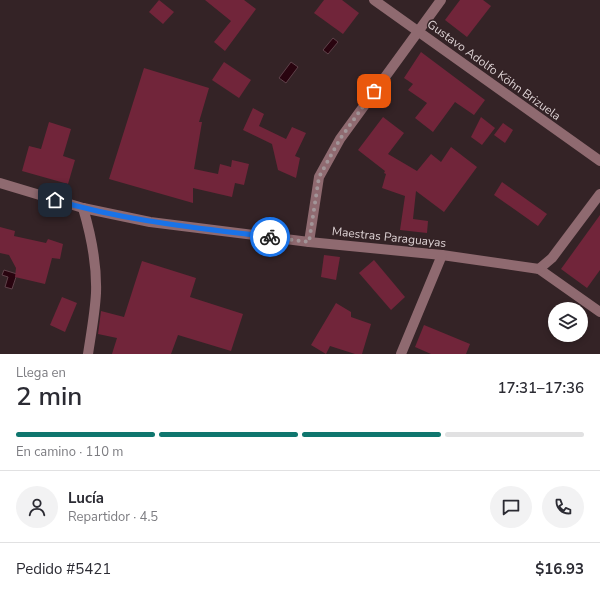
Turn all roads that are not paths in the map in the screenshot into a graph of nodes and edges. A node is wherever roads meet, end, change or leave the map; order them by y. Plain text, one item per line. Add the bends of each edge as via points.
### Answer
1 (374, 0) edge
2 (441, 0) edge
3 (418, 32) junction
4 (600, 161) edge
5 (0, 183) edge
6 (600, 194) edge
7 (83, 208) junction
8 (309, 242) junction
9 (442, 255) junction
10 (539, 269) junction
11 (600, 312) edge
12 (88, 354) edge
13 (401, 354) edge

1 - 3 street, Gustavo Adolfo Köhn Brizuela
2 - 3 street
3 - 4 street, Gustavo Adolfo Köhn Brizuela
3 - 8 street via 340,139 319,177
5 - 7 street, Maestras Paraguayas
6 - 10 street via 552,258
7 - 8 street, Maestras Paraguayas via 150,222
7 - 12 street via 88,224 96,293
8 - 9 street, Maestras Paraguayas
9 - 10 street, Maestras Paraguayas
9 - 13 street
10 - 11 street, Maestras Paraguayas

